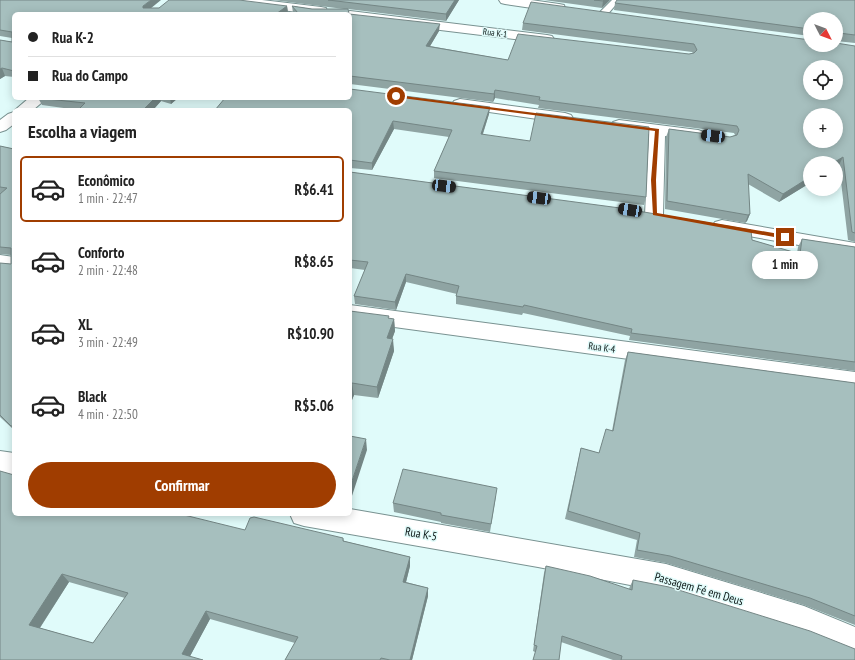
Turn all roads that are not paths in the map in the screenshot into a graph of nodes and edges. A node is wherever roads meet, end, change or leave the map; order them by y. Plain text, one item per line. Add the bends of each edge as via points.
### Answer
1 (230, 0) edge
2 (505, 0) edge
3 (616, 0) edge
4 (575, 10) edge
5 (328, 12) edge
6 (589, 12) edge
7 (603, 14) junction
8 (352, 15) edge
9 (618, 16) edge
10 (561, 41) edge
11 (36, 100) edge
12 (445, 102) edge
13 (26, 108) edge
14 (12, 118) edge
15 (579, 120) edge
16 (602, 123) edge
17 (0, 127) edge
18 (0, 130) edge
19 (657, 130) junction
20 (12, 132) edge
21 (711, 136) edge
22 (655, 214) edge
23 (708, 223) edge
24 (855, 248) edge
25 (0, 262) edge
26 (12, 264) edge
27 (352, 313) edge
28 (855, 381) edge
29 (0, 462) edge
30 (12, 464) edge
31 (316, 516) edge
32 (538, 554) joint
33 (855, 642) edge

1 - 5 street
2 - 4 street
3 - 7 lane
6 - 7 street
7 - 9 street
8 - 10 street, Rua K-1
11 - 13 street
12 - 15 street
14 - 17 street
16 - 19 street
18 - 20 street
19 - 21 street
19 - 22 street
23 - 24 street
25 - 26 street
27 - 28 street, Rua K-4
29 - 30 street
31 - 32 street, Rua K-5
32 - 33 street, Passagem Fé em Deus via 666,578 804,621

